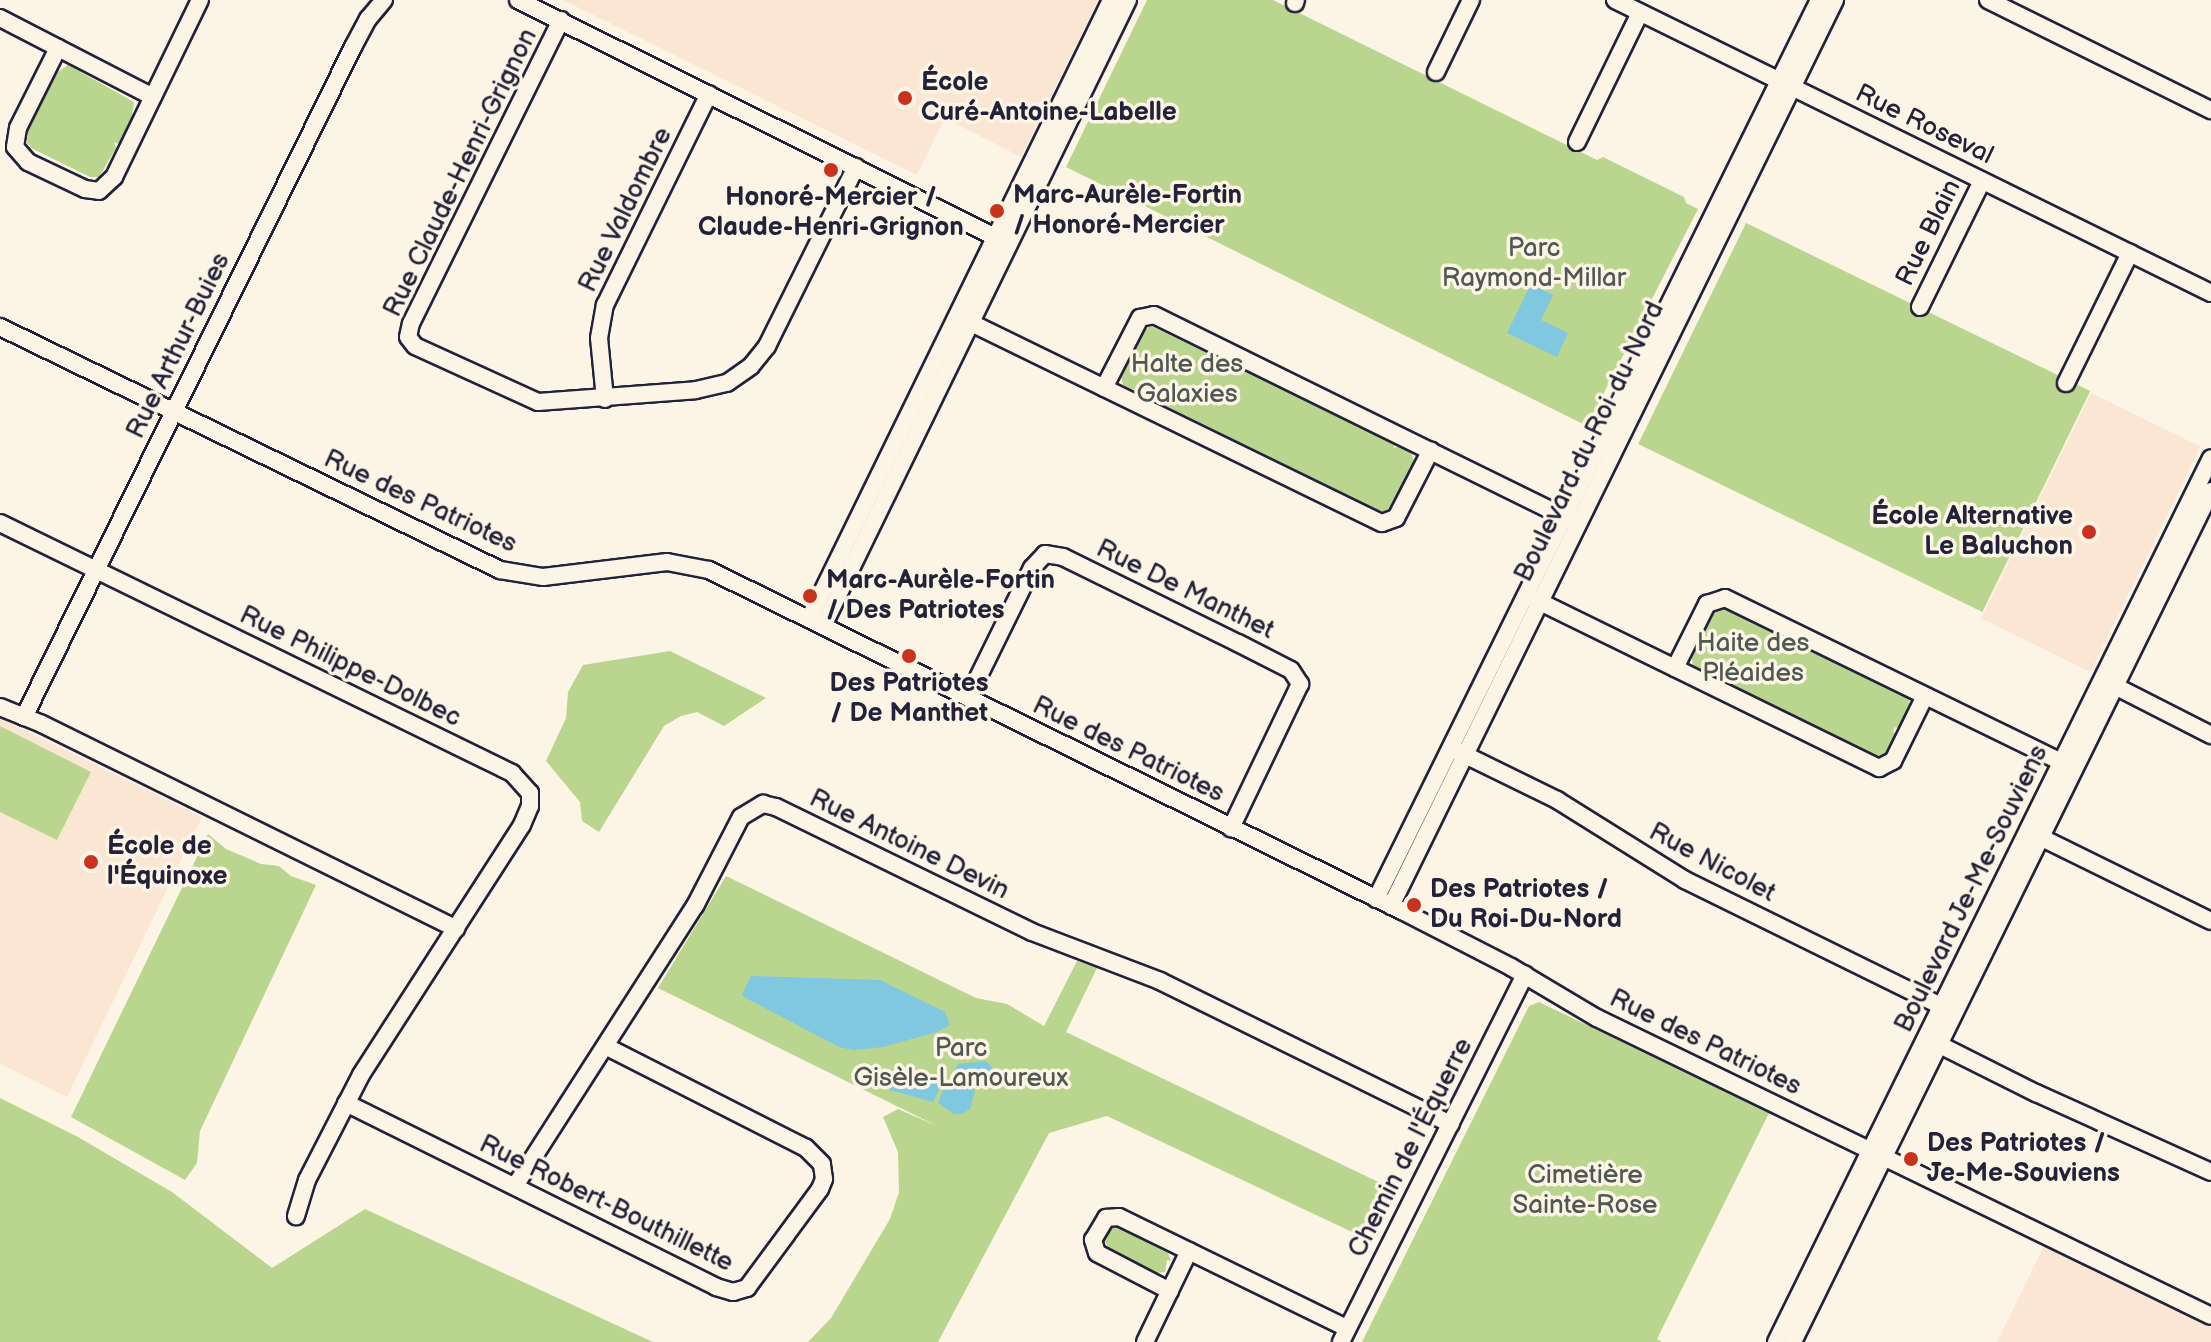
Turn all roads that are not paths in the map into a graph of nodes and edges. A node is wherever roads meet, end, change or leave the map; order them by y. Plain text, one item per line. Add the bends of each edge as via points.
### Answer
1 (200, 0) edge
2 (384, 0) edge
3 (518, 0) edge
4 (1111, 0) edge
5 (1128, 0) edge
6 (1471, 0) edge
7 (1615, 0) edge
8 (1819, 0) edge
9 (1835, 0) edge
10 (1988, 0) edge
11 (1640, 13) junction
12 (0, 18) edge
13 (561, 20) junction
14 (58, 48) junction
15 (1436, 72) dead end
16 (1786, 83) junction
17 (709, 94) junction
18 (153, 97) junction
19 (2211, 110) edge
20 (1577, 142) dead end
21 (856, 167) junction
22 (1982, 181) junction
23 (1002, 240) junction
24 (2130, 253) junction
25 (2211, 293) edge
26 (1920, 307) dead end
27 (964, 320) junction
28 (0, 327) edge
29 (2066, 383) dead end
30 (1104, 388) junction
31 (605, 399) junction
32 (174, 411) junction
33 (1431, 450) junction
34 (2211, 458) edge
35 (2211, 491) edge
36 (1571, 520) junction
37 (0, 523) edge
38 (96, 570) junction
39 (1532, 598) junction
40 (816, 622) junction
41 (1675, 668) junction
42 (2109, 683) junction
43 (1925, 696) junction
44 (968, 698) junction
45 (0, 707) edge
46 (24, 717) junction
47 (2211, 735) edge
48 (1457, 751) junction
49 (2068, 765) junction
50 (1231, 828) junction
51 (2034, 834) junction
52 (1383, 902) junction
53 (2211, 921) edge
54 (456, 929) junction
55 (1525, 975) junction
56 (1948, 1009) junction
57 (1933, 1041) junction
58 (605, 1046) junction
59 (346, 1103) junction
60 (1451, 1124) junction
61 (1876, 1154) junction
62 (2211, 1172) edge
63 (515, 1186) junction
64 (296, 1216) dead end
65 (1189, 1251) junction
66 (1170, 1291) junction
67 (2211, 1316) edge
68 (1344, 1335) edge
69 (1145, 1342) edge
70 (1776, 1342) edge
71 (1793, 1342) edge

1 - 18 street
2 - 32 street, Rue Arthur-Buies via 362,29
3 - 13 street, Rue Claude-Henri-Grignon
4 - 23 street
5 - 23 street
6 - 15 street
7 - 11 street, Rue Roseval
8 - 16 street, Boulevard du Roi-du-Nord
9 - 16 street, Boulevard du Roi-du-Nord
10 - 19 street
11 - 16 street, Rue Roseval
11 - 20 street
12 - 14 street
13 - 17 street, Rue Claude-Henri-Grignon
13 - 31 street, Rue Claude-Henri-Grignon via 408,337 415,346 527,400
14 - 18 street
14 - 18 street via 15,136 16,152 28,162 85,189 103,189
16 - 22 street, Rue Roseval
16 - 36 street, Boulevard du Roi-du-Nord
17 - 21 street, Rue Claude-Henri-Grignon
17 - 31 street, Rue Valdombre via 605,305 599,344
21 - 23 street
21 - 31 street, Rue Claude-Henri-Grignon via 771,339 751,366 712,387
22 - 24 street, Rue Roseval
22 - 26 street, Rue Blain
23 - 27 street
24 - 25 street, Rue Roseval
24 - 29 street
27 - 30 street
27 - 40 street
28 - 32 street, Rue des Patriotes
30 - 33 street via 1382,523 1398,515
30 - 33 street via 1140,318 1154,315
32 - 38 street, Rue Arthur-Buies
32 - 40 street, Rue des Patriotes via 500,570 543,577 685,563
33 - 36 street
34 - 42 street, Boulevard Je-Me-Souviens
35 - 42 street, Boulevard Je-Me-Souviens
36 - 39 street, Boulevard du Roi-du-Nord
37 - 38 street, Rue Philippe-Dolbec
38 - 46 street, Rue Arthur-Buies
38 - 54 street, Rue Philippe-Dolbec via 523,781 531,797 528,812
39 - 41 street
39 - 48 street, Boulevard du Roi-du-Nord
40 - 44 street, Rue des Patriotes
41 - 43 street via 1707,604 1721,597
41 - 43 street via 1879,768 1893,761
42 - 47 street
42 - 49 street, Boulevard Je-Me-Souviens
43 - 49 street
44 - 50 street, Rue des Patriotes
44 - 50 street, Rue De Manthet via 1034,563 1048,554 1272,659 1294,672 1300,688
45 - 46 street
46 - 54 street
48 - 52 street, Boulevard du Roi-du-Nord
48 - 56 street, Rue Nicolet via 1557,800 1685,880
49 - 51 street, Boulevard Je-Me-Souviens
50 - 52 street, Rue des Patriotes
51 - 53 street
51 - 56 street, Boulevard Je-Me-Souviens
52 - 55 street, Rue des Patriotes
54 - 59 street, Rue Philippe-Dolbec
55 - 60 street, Chemin de l'Équerre
55 - 61 street, Rue des Patriotes via 1597,1018
56 - 57 street, Boulevard Je-Me-Souviens
57 - 61 street, Boulevard Je-Me-Souviens
57 - 62 street
58 - 60 street, Rue Antoine Devin via 695,906 741,817 767,804 1032,932 1160,981
58 - 63 street, Rue Antoine Devin
58 - 63 street, Rue Robert-Bouthillette via 810,1151 824,1171 818,1194 754,1283 733,1292
59 - 63 street, Rue Robert-Bouthillette
59 - 64 street, Rue Philippe-Dolbec via 307,1180
60 - 68 street, Chemin de l'Équerre
61 - 67 street, Rue des Patriotes
61 - 70 street, Boulevard Je-Me-Souviens
61 - 71 street, Boulevard Je-Me-Souviens
65 - 66 street
65 - 66 street via 1119,1217 1106,1218 1097,1230 1097,1253
65 - 68 street
66 - 69 street

